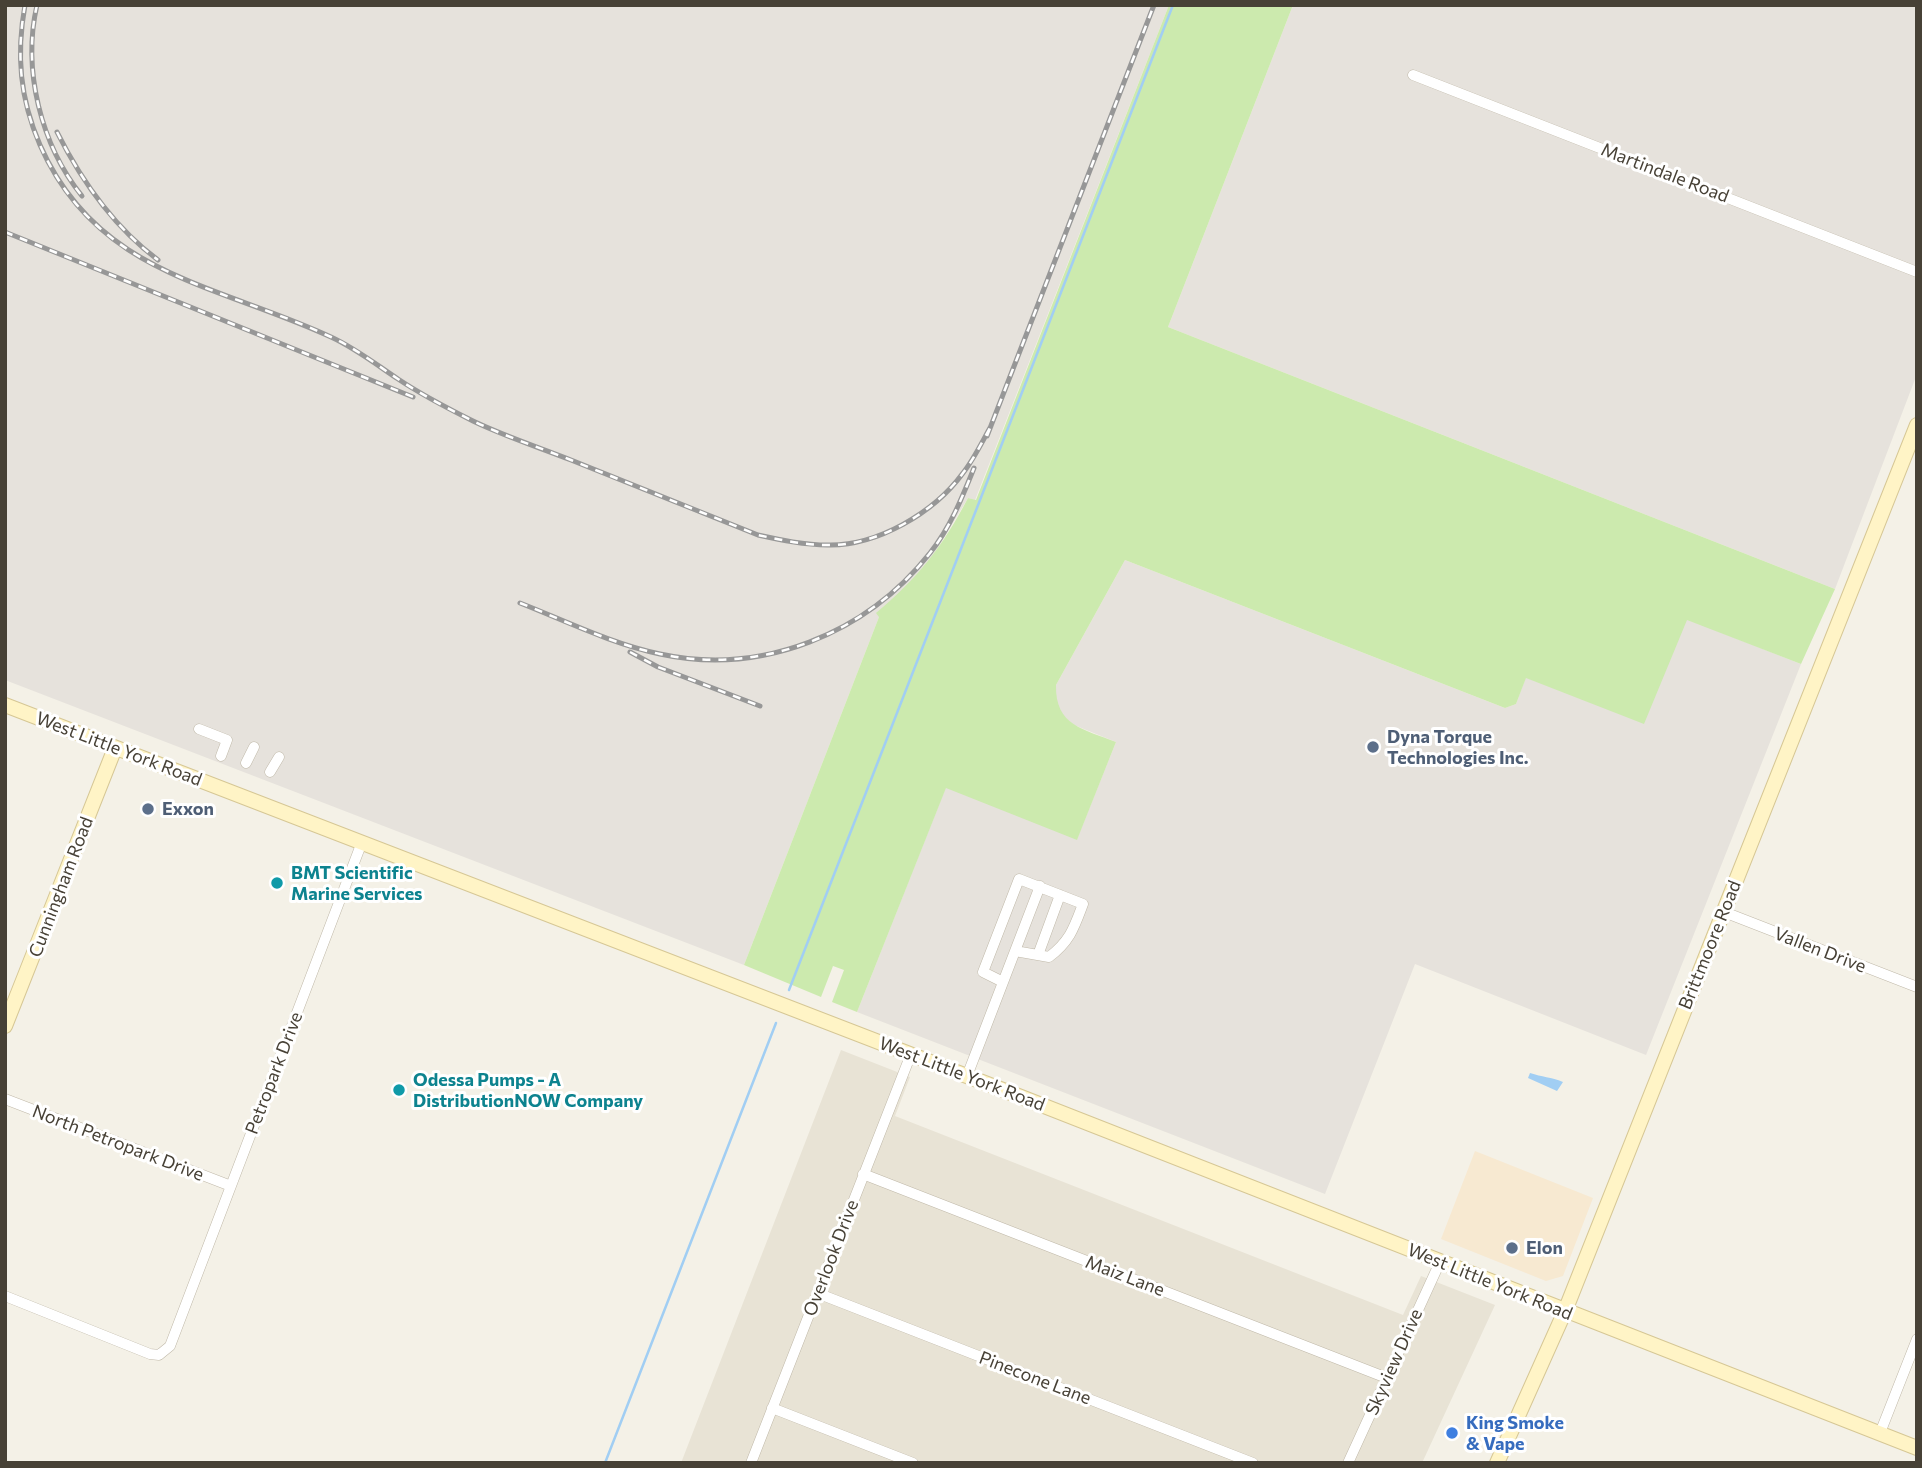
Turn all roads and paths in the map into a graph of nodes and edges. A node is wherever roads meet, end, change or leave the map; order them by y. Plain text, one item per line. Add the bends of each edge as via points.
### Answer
1 (1413, 75) dead end
2 (1917, 272) edge
3 (1917, 425) edge
4 (5, 705) edge
5 (199, 729) dead end
6 (254, 747) dead end
7 (116, 748) junction
8 (221, 756) dead end
9 (279, 757) dead end
10 (246, 763) dead end
11 (270, 772) dead end
12 (362, 842) junction
13 (1040, 886) junction
14 (1060, 895) junction
15 (1724, 912) junction
16 (1015, 951) junction
17 (1038, 955) junction
18 (1003, 982) junction
19 (1917, 987) edge
20 (5, 1026) edge
21 (911, 1054) junction
22 (967, 1076) junction
23 (5, 1099) edge
24 (863, 1174) junction
25 (231, 1186) junction
26 (1440, 1262) junction
27 (817, 1293) junction
28 (5, 1296) edge
29 (1565, 1311) junction
30 (1917, 1339) edge
31 (1387, 1378) junction
32 (772, 1408) junction
33 (1880, 1433) junction
34 (1917, 1448) edge
35 (751, 1463) edge
36 (913, 1463) edge
37 (1253, 1463) edge
38 (1348, 1463) edge
39 (1497, 1463) edge

1 - 2 street, Martindale Road
3 - 15 main road, Brittmoore Road
4 - 7 main road, West Little York Road
5 - 8 street via 227,740
6 - 10 street
7 - 12 main road, West Little York Road
7 - 20 main road, Cunningham Road
9 - 11 street
12 - 21 main road, West Little York Road
12 - 25 street, Petropark Drive
13 - 14 street
13 - 16 street
13 - 18 street via 1018,880 983,972
14 - 17 street
14 - 17 street via 1083,904 1063,946 1049,957
15 - 19 street, Vallen Drive
15 - 29 main road, Brittmoore Road
16 - 17 street
16 - 18 street
18 - 22 street
21 - 22 main road, West Little York Road
21 - 24 street, Overlook Drive
22 - 26 main road, West Little York Road
23 - 25 street, North Petropark Drive
24 - 27 street, Overlook Drive
24 - 31 street, Maiz Lane
25 - 28 street, Petropark Drive via 170,1346 159,1355
26 - 29 main road, West Little York Road
26 - 31 street, Skyview Drive
27 - 32 street, Overlook Drive
27 - 37 street, Pinecone Lane
29 - 33 main road, West Little York Road
29 - 39 main road, Brittmoore Road
30 - 33 street
31 - 38 street, Skyview Drive
32 - 35 street, Overlook Drive
32 - 36 street
33 - 34 main road, West Little York Road

